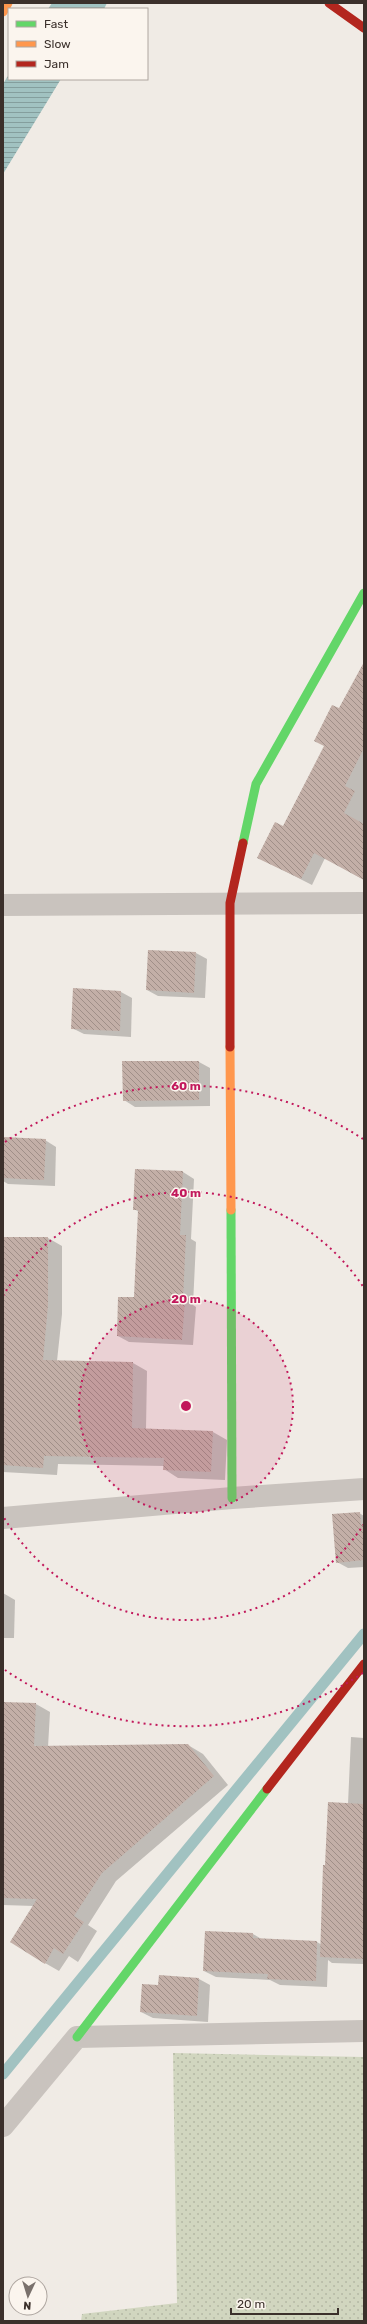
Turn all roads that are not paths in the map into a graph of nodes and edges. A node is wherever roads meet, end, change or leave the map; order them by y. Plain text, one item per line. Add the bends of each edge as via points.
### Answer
1 (8, 3) edge
2 (329, 3) edge
3 (3, 12) edge
4 (364, 28) edge
5 (364, 593) edge
6 (364, 902) edge
7 (230, 903) junction
8 (3, 905) edge
9 (364, 1489) edge
10 (232, 1498) junction
11 (3, 1518) edge
12 (364, 1664) edge
13 (364, 2031) edge
14 (77, 2037) junction
15 (3, 2126) edge

1 - 3 street
2 - 4 street
5 - 7 street via 256,784
6 - 7 street
7 - 8 street
7 - 10 street
9 - 10 street
10 - 11 street
12 - 14 street
13 - 14 street
14 - 15 street

